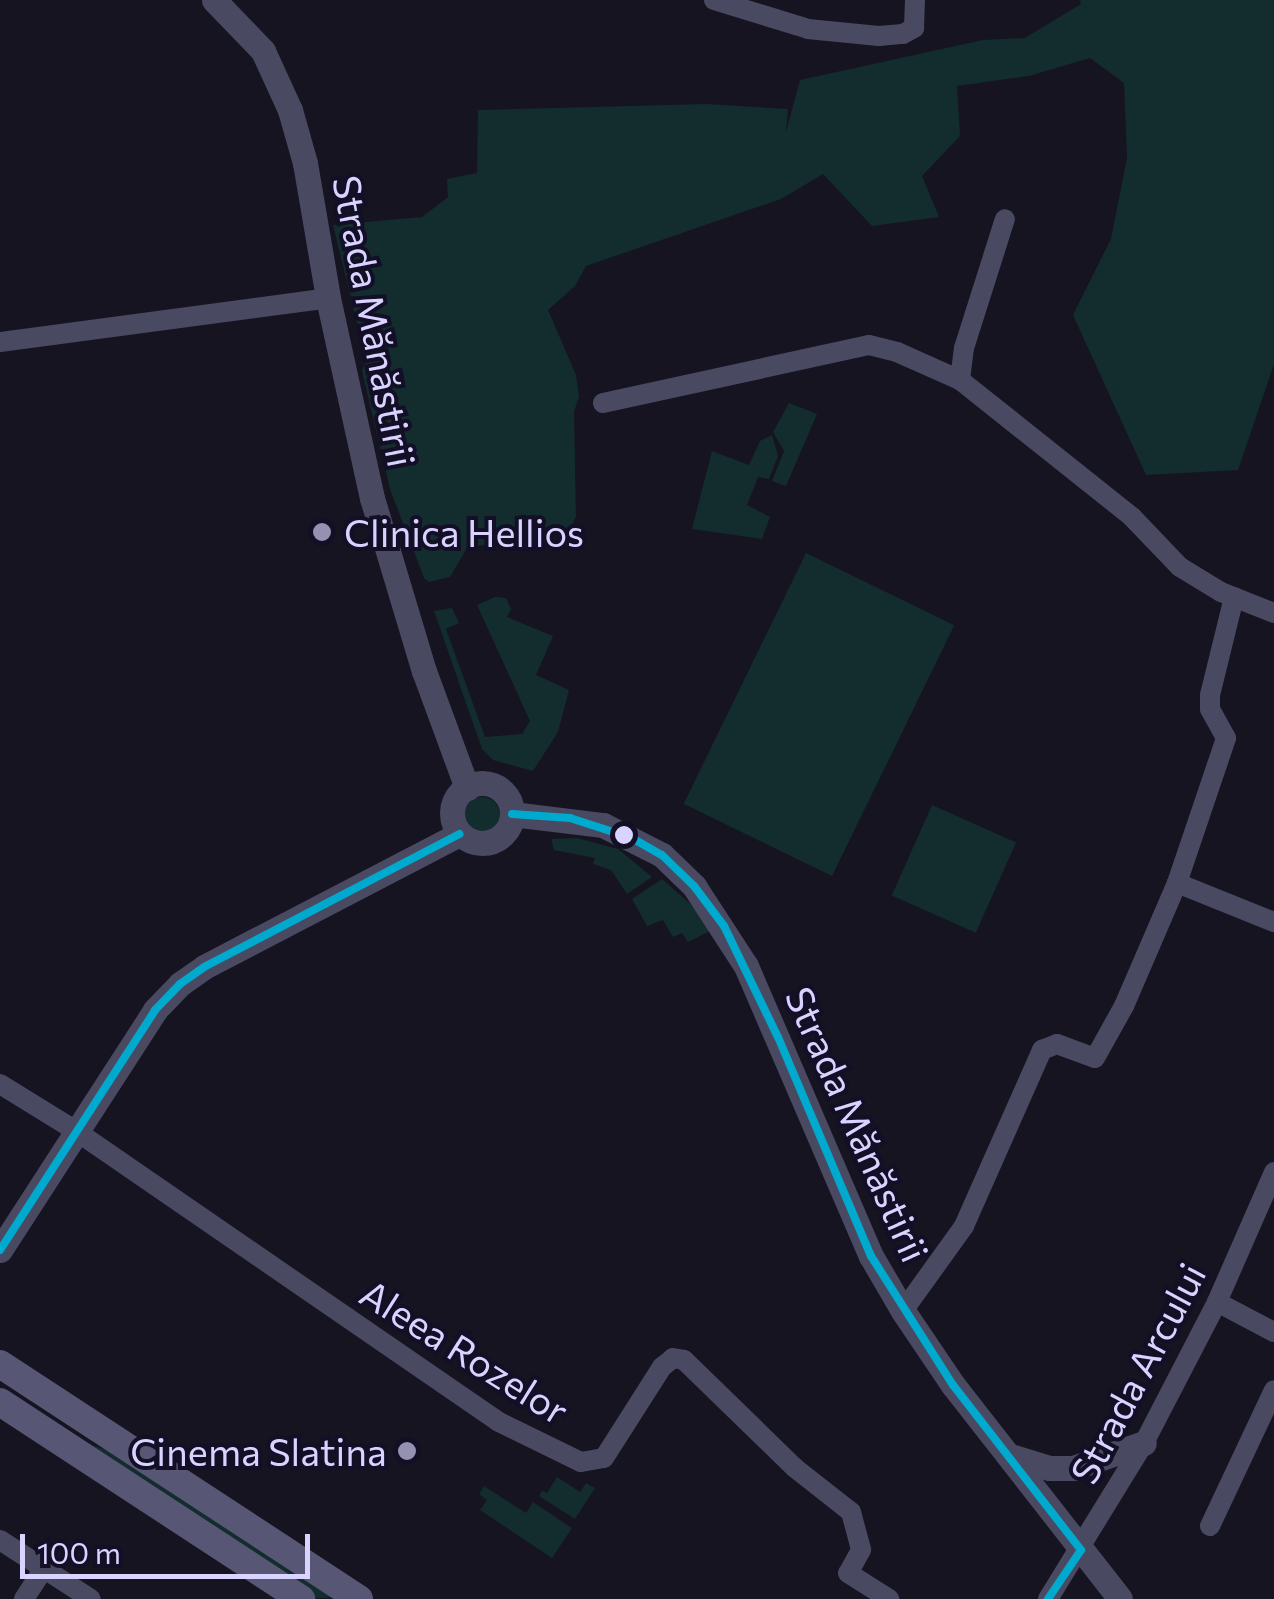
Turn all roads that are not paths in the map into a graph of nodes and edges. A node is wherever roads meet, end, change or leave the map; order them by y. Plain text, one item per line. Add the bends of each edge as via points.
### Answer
1 (214, 0) edge
2 (714, 0) edge
3 (914, 0) edge
4 (1005, 219) dead end
5 (328, 298) junction
6 (0, 342) edge
7 (960, 380) junction
8 (603, 402) dead end
9 (1234, 597) junction
10 (1274, 613) edge
11 (467, 788) junction
12 (512, 814) junction
13 (460, 834) junction
14 (1178, 883) junction
15 (1274, 922) edge
16 (0, 1084) edge
17 (76, 1131) junction
18 (1274, 1172) edge
19 (0, 1250) edge
20 (1217, 1302) junction
21 (903, 1311) junction
22 (1274, 1332) edge
23 (0, 1364) edge
24 (1274, 1390) edge
25 (0, 1402) edge
26 (1144, 1442) junction
27 (1010, 1456) junction
28 (1210, 1526) dead end
29 (0, 1540) edge
30 (1081, 1550) junction
31 (44, 1568) junction
32 (24, 1599) edge
33 (91, 1599) edge
34 (301, 1599) edge
35 (359, 1599) edge
36 (889, 1599) edge
37 (1048, 1599) edge
38 (1120, 1599) edge

1 - 5 street, Strada Mănăstirii via 263,51 290,110
2 - 3 street via 808,30 878,36 914,28
4 - 7 street
5 - 6 street
5 - 11 street, Strada Mănăstirii via 390,565
7 - 8 street via 869,345
7 - 9 street via 1132,517 1180,567
9 - 10 street
9 - 14 street via 1210,694 1210,709 1226,738
11 - 12 street via 494,786 508,797
11 - 13 street via 453,809
12 - 13 street via 507,831 493,841 476,843
12 - 21 street, Strada Mănăstirii via 603,825 662,855 694,886 746,966 871,1256
13 - 17 street via 180,984 155,1010
14 - 15 street
14 - 21 street via 1096,1058 1057,1044 1042,1050 964,1226
16 - 17 street, Aleea Rozelor
17 - 19 street
17 - 36 street, Aleea Rozelor via 499,1422 581,1462 604,1458 662,1366 684,1360 795,1468 851,1512 860,1550 848,1573
18 - 20 street, Strada Arcului
20 - 22 street
20 - 26 street, Strada Arcului
21 - 27 street, Strada Mănăstirii
23 - 35 main road
24 - 28 street
25 - 34 main road
26 - 27 street via 1074,1468
26 - 30 street, Strada Arcului
27 - 30 street, Strada Mănăstirii
29 - 31 street
30 - 37 street, Strada Arcului
30 - 38 street, Strada Mănăstirii
31 - 32 street
31 - 33 street

